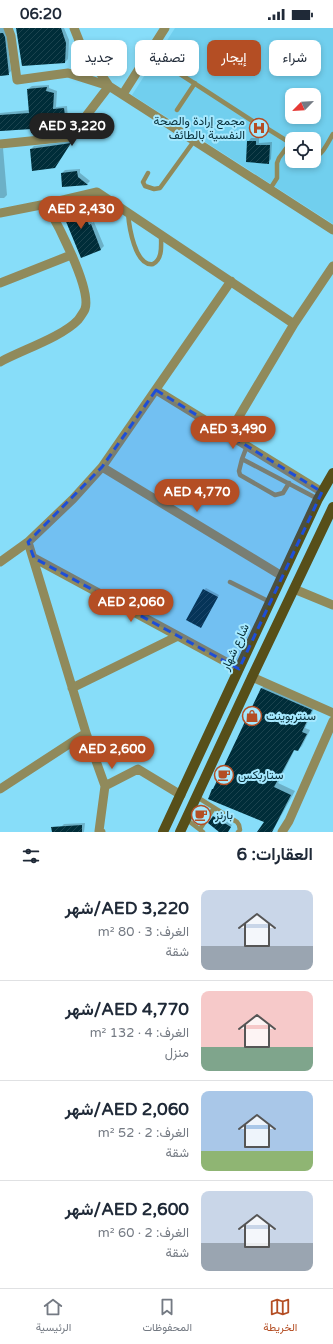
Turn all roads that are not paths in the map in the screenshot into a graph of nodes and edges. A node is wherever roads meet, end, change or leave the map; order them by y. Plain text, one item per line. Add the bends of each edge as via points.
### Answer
1 (8, 28) edge
2 (74, 28) edge
3 (165, 28) edge
4 (157, 40) edge
5 (135, 75) edge
6 (183, 76) edge
7 (195, 83) junction
8 (109, 86) junction
9 (123, 94) junction
10 (177, 110) dead end
11 (254, 122) dead end
12 (263, 126) dead end
13 (333, 134) edge
14 (194, 140) junction
15 (285, 140) edge
16 (0, 144) edge
17 (285, 151) edge
18 (321, 154) edge
19 (148, 173) dead end
20 (270, 190) junction
21 (46, 204) junction
22 (0, 213) edge
23 (128, 213) junction
24 (333, 230) edge
25 (161, 235) junction
26 (71, 255) junction
27 (333, 266) edge
28 (231, 281) junction
29 (1, 282) edge
30 (294, 324) junction
31 (0, 362) edge
32 (156, 390) junction
33 (228, 435) junction
34 (247, 446) junction
35 (242, 459) junction
36 (102, 467) junction
37 (333, 473) edge
38 (289, 483) junction
39 (320, 495) junction
40 (333, 507) edge
41 (28, 542) junction
42 (34, 558) junction
43 (0, 562) edge
44 (282, 576) junction
45 (230, 582) dead end
46 (294, 589) junction
47 (270, 602) junction
48 (333, 605) edge
49 (178, 636) junction
50 (239, 669) junction
51 (252, 677) junction
52 (72, 688) junction
53 (333, 713) edge
54 (333, 721) edge
55 (86, 734) junction
56 (105, 786) junction
57 (0, 789) edge
58 (181, 795) junction
59 (196, 797) junction
60 (214, 808) junction
61 (186, 818) junction
62 (201, 831) edge
63 (101, 832) edge
64 (163, 832) edge
65 (180, 832) edge
66 (238, 832) edge
67 (282, 832) edge

1 - 8 street via 17,80 68,73
2 - 8 street via 80,43
3 - 4 street
5 - 9 street
6 - 7 lane
7 - 10 lane
7 - 11 lane
8 - 9 street
8 - 16 street via 70,137
9 - 14 street
12 - 15 lane
13 - 18 lane
14 - 19 lane via 160,188 145,186 143,182
14 - 20 street
17 - 20 lane via 277,163 277,178
20 - 24 street
21 - 22 street
21 - 23 street via 97,192
21 - 26 street
23 - 25 street
23 - 25 lane via 130,235 142,260 147,264 159,260
25 - 28 street
26 - 29 street
26 - 31 street via 83,285 85,309 78,320 59,333
27 - 30 street
28 - 30 street
28 - 32 street
30 - 33 street
32 - 33 street
32 - 36 street
33 - 34 street
34 - 35 lane
34 - 39 street
35 - 38 lane
35 - 38 lane via 238,471 240,475 275,495 283,493
36 - 41 street
36 - 44 street
37 - 39 main road, شارع شهار
38 - 39 lane
39 - 44 main road, شارع شهار
40 - 46 main road
41 - 42 street
41 - 43 street
42 - 49 street
42 - 52 street
44 - 47 main road, شارع شهار
45 - 47 lane
46 - 48 street
46 - 51 main road
47 - 50 main road, شارع شهار
49 - 50 street
49 - 52 street
50 - 58 main road, شارع شهار
51 - 53 street
51 - 59 main road
52 - 55 street
54 - 67 street
55 - 56 street
55 - 57 street
56 - 58 street via 138,770
56 - 63 street via 99,831
58 - 64 main road, شارع شهار
59 - 60 lane
59 - 61 main road
60 - 62 lane
60 - 66 lane via 239,825
61 - 62 lane
61 - 65 main road

